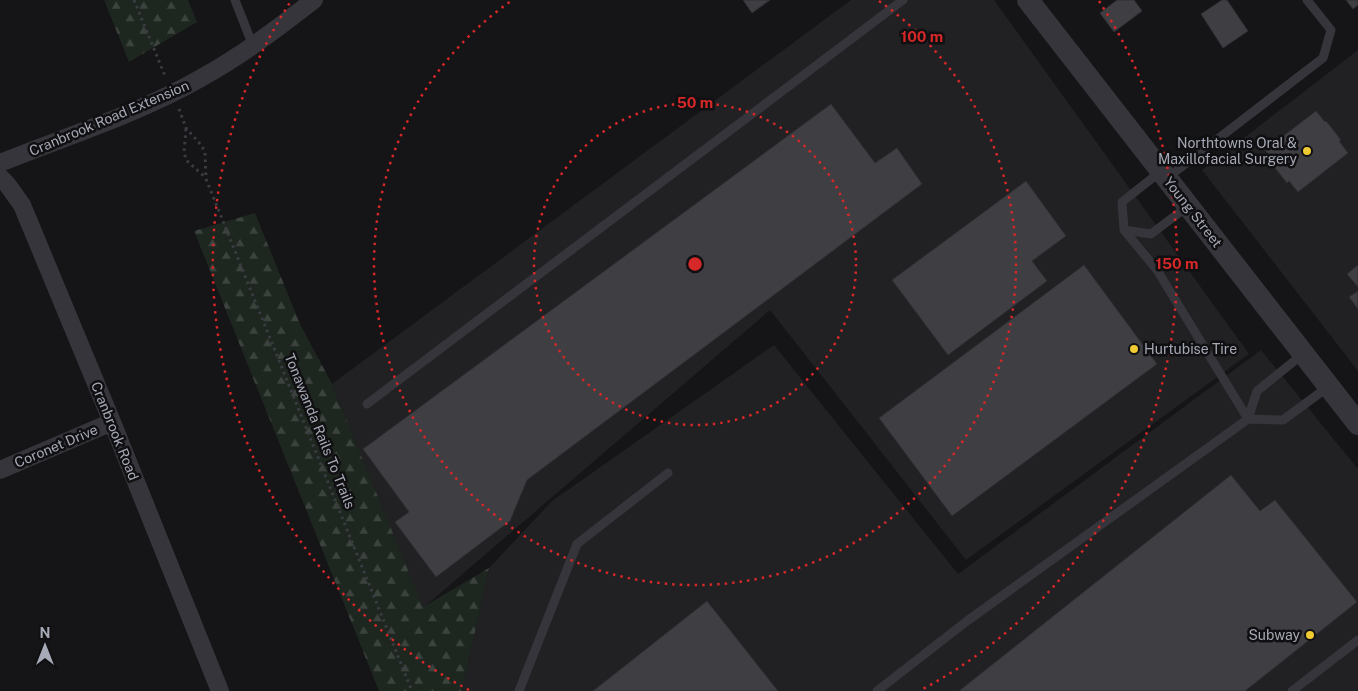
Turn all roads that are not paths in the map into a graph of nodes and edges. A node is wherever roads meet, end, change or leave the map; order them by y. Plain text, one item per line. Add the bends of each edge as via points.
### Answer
1 (235, 0) edge
2 (314, 0) edge
3 (903, 0) edge
4 (1028, 0) edge
5 (1306, 0) edge
6 (253, 46) junction
7 (0, 163) edge
8 (1163, 175) junction
9 (0, 177) edge
10 (1188, 206) junction
11 (1124, 230) junction
12 (1303, 354) junction
13 (1328, 386) junction
14 (367, 404) dead end
15 (1248, 418) junction
16 (112, 422) junction
17 (1358, 424) edge
18 (0, 470) edge
19 (668, 473) dead end
20 (1358, 640) edge
21 (220, 691) edge
22 (519, 691) edge
23 (877, 691) edge
24 (1292, 691) edge

1 - 6 lane
2 - 6 street, Cranbrook Road Extension
3 - 14 lane
4 - 8 street, Young Street
5 - 8 lane via 1331,30 1323,58
6 - 7 street, Cranbrook Road Extension via 201,79 153,102
8 - 10 street, Young Street
8 - 11 lane via 1122,202
9 - 16 street, Cranbrook Road via 22,205
10 - 11 lane via 1151,234
10 - 12 street, Young Street
11 - 15 lane via 1157,270
12 - 13 street, Young Street
12 - 15 lane via 1257,391
13 - 15 lane via 1283,420
13 - 17 street, Young Street
15 - 23 lane via 967,621
16 - 18 street, Coronet Drive
16 - 21 street, Cranbrook Road
19 - 22 lane via 577,544
20 - 24 lane

